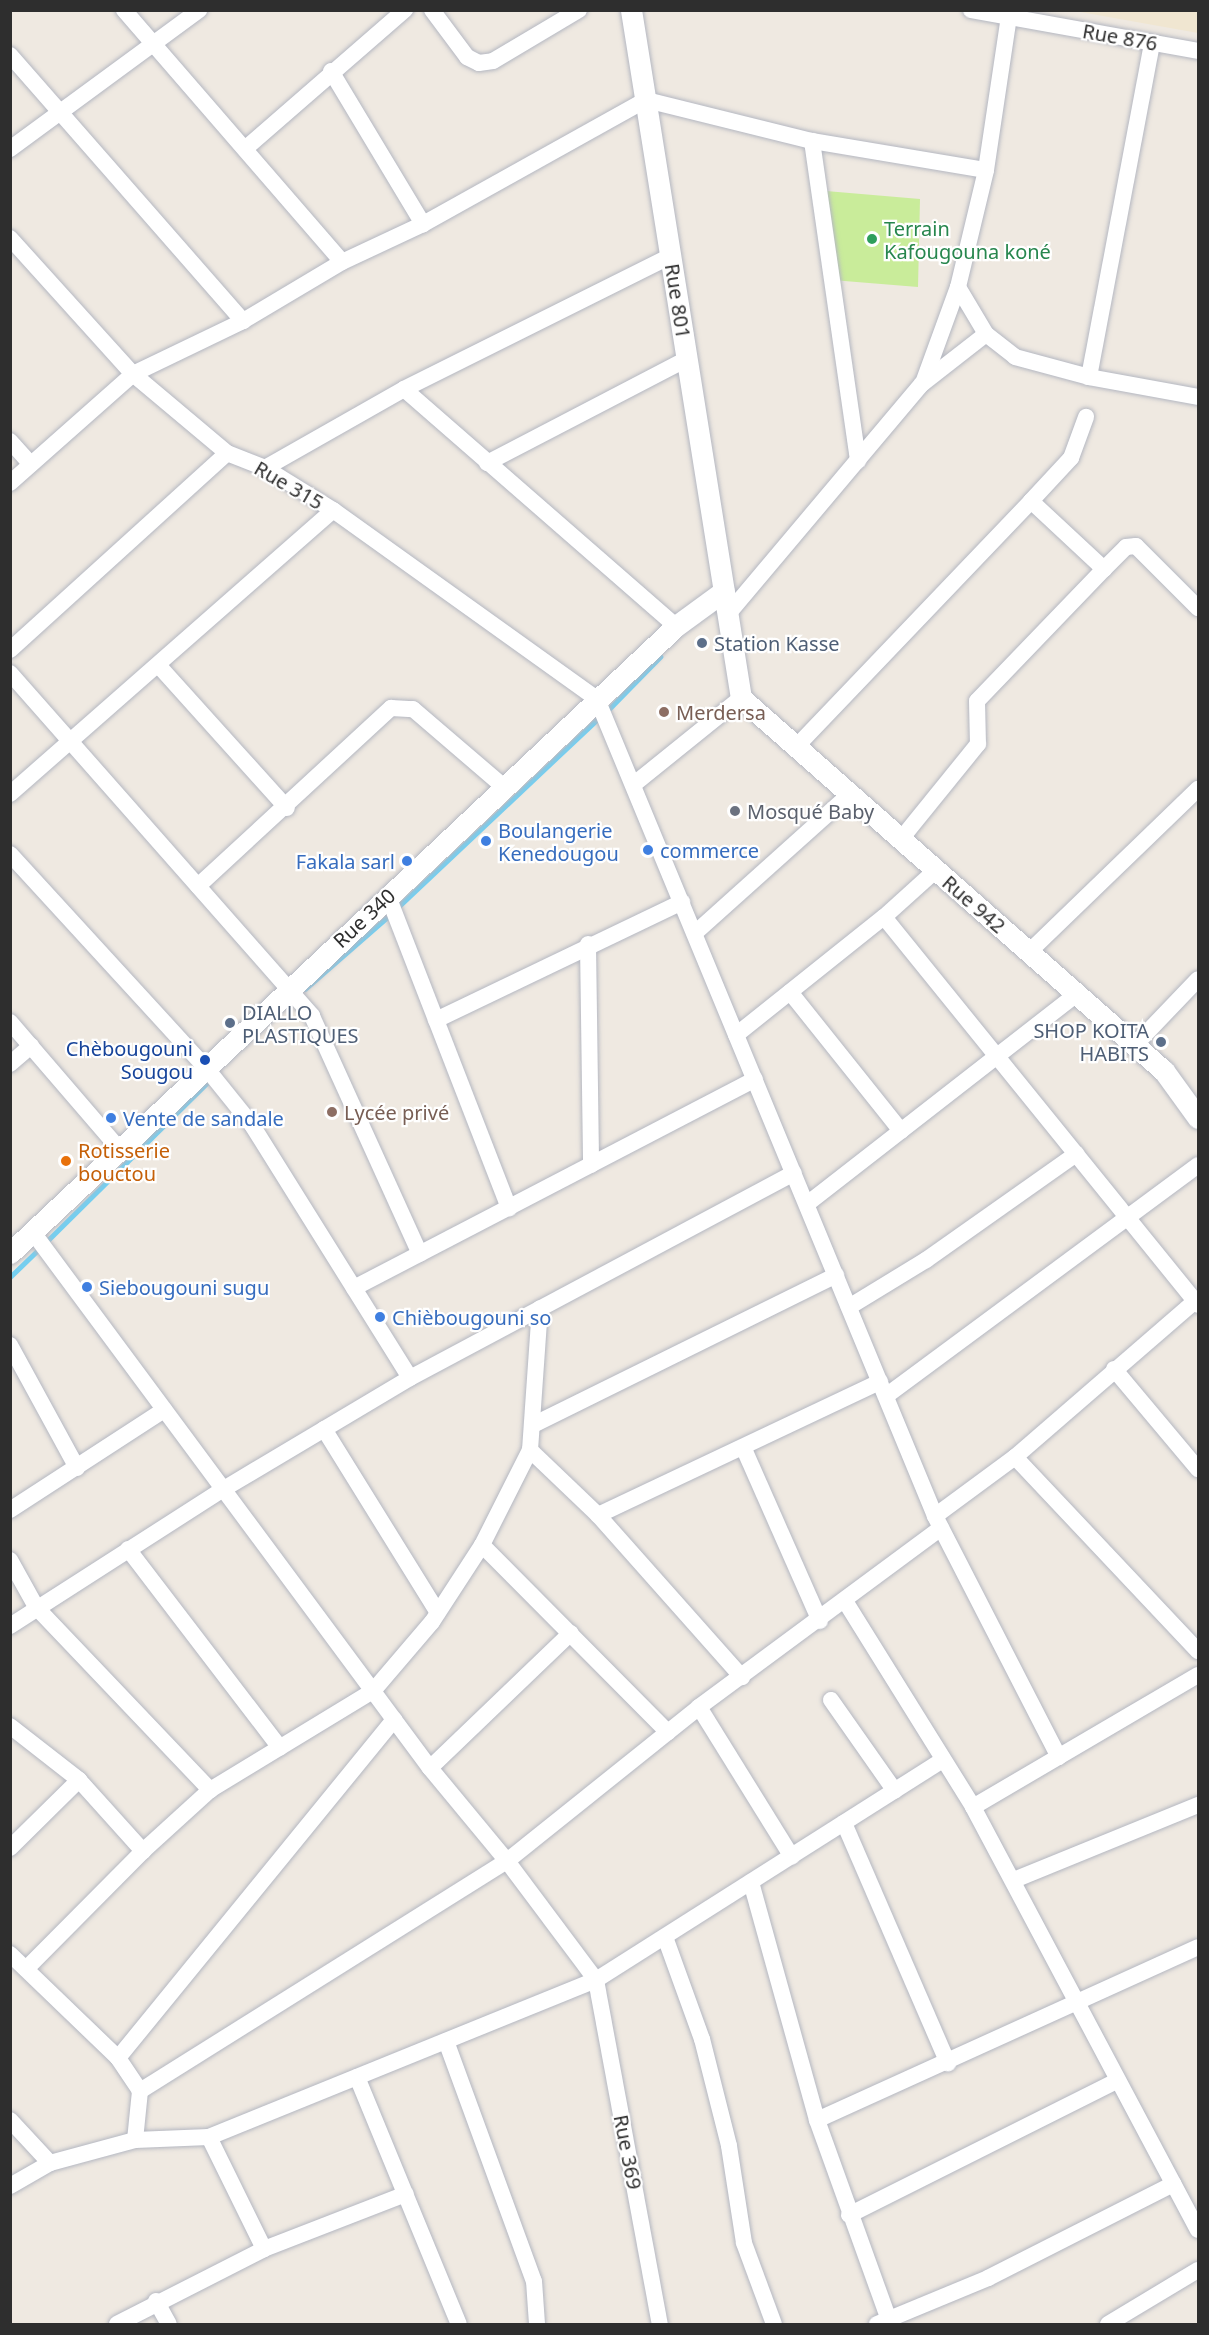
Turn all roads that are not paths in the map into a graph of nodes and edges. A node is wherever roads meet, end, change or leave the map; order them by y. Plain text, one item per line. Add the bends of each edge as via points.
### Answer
1 (124, 10) edge
2 (199, 10) edge
3 (405, 10) edge
4 (432, 10) edge
5 (579, 10) edge
6 (631, 10) edge
7 (971, 10) edge
8 (1009, 17) junction
9 (1053, 18) edge
10 (153, 42) junction
11 (1152, 43) junction
12 (1198, 51) edge
13 (10, 55) edge
14 (331, 71) junction
15 (646, 100) junction
16 (61, 109) junction
17 (812, 141) junction
18 (246, 148) junction
19 (10, 149) edge
20 (986, 170) junction
21 (423, 224) junction
22 (10, 238) edge
23 (670, 256) junction
24 (342, 262) junction
25 (958, 287) junction
26 (243, 321) junction
27 (986, 334) junction
28 (687, 359) junction
29 (133, 374) junction
30 (1089, 377) junction
31 (922, 384) junction
32 (404, 389) junction
33 (1198, 397) edge
34 (1086, 417) dead end
35 (10, 441) edge
36 (228, 453) junction
37 (858, 461) junction
38 (487, 463) junction
39 (31, 464) junction
40 (265, 468) junction
41 (10, 483) edge
42 (1031, 501) junction
43 (333, 510) junction
44 (1104, 569) junction
45 (724, 591) junction
46 (1198, 608) edge
47 (728, 614) junction
48 (676, 626) junction
49 (10, 650) edge
50 (159, 666) junction
51 (10, 673) edge
52 (741, 698) junction
53 (597, 699) junction
54 (71, 742) junction
55 (796, 747) junction
56 (633, 785) junction
57 (504, 787) junction
58 (1198, 789) edge
59 (10, 794) edge
60 (850, 794) junction
61 (287, 808) junction
62 (901, 839) junction
63 (10, 854) edge
64 (936, 870) junction
65 (198, 886) junction
66 (388, 896) junction
67 (682, 902) junction
68 (884, 917) junction
69 (694, 933) junction
70 (588, 944) junction
71 (1029, 952) junction
72 (1198, 979) edge
73 (288, 989) junction
74 (790, 992) junction
75 (1077, 994) junction
76 (436, 1020) junction
77 (10, 1022) edge
78 (736, 1035) junction
79 (1135, 1045) junction
80 (31, 1046) junction
81 (997, 1057) junction
82 (10, 1064) edge
83 (207, 1069) junction
84 (755, 1079) junction
85 (1198, 1118) edge
86 (901, 1131) junction
87 (120, 1150) junction
88 (1076, 1154) junction
89 (591, 1165) junction
90 (1198, 1165) edge
91 (794, 1173) junction
92 (807, 1204) junction
93 (509, 1208) junction
94 (1129, 1220) junction
95 (33, 1232) junction
96 (10, 1252) edge
97 (420, 1254) junction
98 (836, 1275) junction
99 (354, 1288) junction
100 (1197, 1303) edge
101 (849, 1307) junction
102 (540, 1308) junction
103 (10, 1345) edge
104 (1114, 1369) junction
105 (410, 1378) junction
106 (883, 1389) junction
107 (164, 1410) junction
108 (535, 1424) junction
109 (324, 1429) junction
110 (744, 1449) junction
111 (530, 1450) junction
112 (1015, 1457) junction
113 (77, 1468) junction
114 (1198, 1469) edge
115 (222, 1490) junction
116 (10, 1510) edge
117 (598, 1515) junction
118 (938, 1522) junction
119 (482, 1545) junction
120 (128, 1549) junction
121 (10, 1560) edge
122 (845, 1601) junction
123 (36, 1607) junction
124 (438, 1613) junction
125 (820, 1621) junction
126 (10, 1626) edge
127 (571, 1633) junction
128 (1198, 1651) edge
129 (1198, 1675) edge
130 (742, 1677) junction
131 (373, 1691) junction
132 (831, 1700) dead end
133 (699, 1707) junction
134 (394, 1719) junction
135 (10, 1726) edge
136 (668, 1732) junction
137 (280, 1748) junction
138 (1059, 1756) junction
139 (944, 1761) junction
140 (430, 1768) junction
141 (79, 1780) junction
142 (210, 1790) junction
143 (895, 1791) junction
144 (1198, 1805) edge
145 (973, 1807) junction
146 (844, 1823) junction
147 (10, 1848) edge
148 (142, 1851) junction
149 (792, 1857) junction
150 (507, 1861) junction
151 (1014, 1880) junction
152 (751, 1882) junction
153 (665, 1937) junction
154 (1196, 1953) edge
155 (10, 1954) edge
156 (26, 1969) junction
157 (596, 1980) junction
158 (1076, 2001) junction
159 (446, 2041) junction
160 (118, 2058) junction
161 (948, 2063) junction
162 (357, 2077) junction
163 (1117, 2080) junction
164 (140, 2091) junction
165 (10, 2120) edge
166 (817, 2120) junction
167 (209, 2138) junction
168 (135, 2140) junction
169 (50, 2163) junction
170 (1173, 2184) junction
171 (10, 2186) edge
172 (406, 2194) junction
173 (849, 2215) junction
174 (1198, 2230) edge
175 (264, 2248) junction
176 (1198, 2270) edge
177 (156, 2301) junction
178 (453, 2322) edge
179 (883, 2322) edge
180 (117, 2325) edge
181 (169, 2325) edge
182 (537, 2325) edge
183 (660, 2325) edge
184 (774, 2325) edge
185 (1108, 2325) edge

1 - 10 street
2 - 10 street
3 - 14 street
4 - 5 street via 467,57 479,63 494,61
6 - 15 street, Rue 801
7 - 8 street, Rue 876
8 - 9 street, Rue 876
8 - 20 street
9 - 11 street, Rue 876
10 - 16 street
10 - 18 street
11 - 12 street, Rue 876
11 - 30 street
13 - 16 street
14 - 18 street
14 - 21 street
15 - 17 street
15 - 21 street
15 - 23 street, Rue 801
16 - 19 street
16 - 26 street
17 - 20 street
17 - 37 street
18 - 24 street
20 - 25 street
21 - 24 street
22 - 29 street, Rue 315
23 - 28 street, Rue 801
23 - 32 street
24 - 26 street
25 - 27 street
25 - 31 street
26 - 29 street
27 - 30 street via 1015,357
27 - 31 street
28 - 38 street
28 - 45 street, Rue 801
29 - 36 street, Rue 315
29 - 39 street
30 - 33 street
31 - 37 street
32 - 38 street
32 - 40 street
34 - 42 street via 1071,458
35 - 39 street
36 - 40 street, Rue 315
36 - 49 street
37 - 47 street
38 - 48 street
39 - 41 street
40 - 43 street, Rue 315
42 - 44 street
42 - 55 street
43 - 50 street
43 - 53 street, Rue 315
44 - 46 street via 1126,547 1136,546
44 - 62 street via 977,701 978,744
45 - 47 street, Rue 801
45 - 48 street, Rue 340
47 - 52 street, Rue 801
48 - 53 street, Rue 340
50 - 54 street
50 - 61 street
51 - 54 street
52 - 55 street, Rue 942
52 - 56 street
53 - 56 street
53 - 57 street, Rue 340
54 - 59 street
54 - 65 street
55 - 60 street, Rue 942
56 - 67 street
57 - 61 street via 413,709 391,708
57 - 66 street, Rue 340
58 - 71 street
60 - 62 street, Rue 942
60 - 69 street
61 - 65 street
62 - 64 street, Rue 942
63 - 83 street
64 - 68 street
64 - 71 street, Rue 942
65 - 73 street
66 - 73 street, Rue 340
66 - 76 street
67 - 69 street
67 - 70 street
68 - 74 street
68 - 81 street
69 - 78 street
70 - 76 street
70 - 89 street
71 - 75 street, Rue 942
72 - 79 street
73 - 83 street, Rue 340
73 - 97 street via 312,1016
74 - 78 street
74 - 86 street
75 - 79 street, Rue 942
75 - 81 street
76 - 93 street
77 - 80 street
78 - 84 street
79 - 85 street, Rue 942 via 1164,1071
80 - 82 street
80 - 87 street
81 - 86 street
81 - 88 street
83 - 87 street, Rue 340
83 - 99 street via 252,1125
84 - 89 street
84 - 91 street
86 - 92 street
87 - 95 street, Rue 340
88 - 94 street
88 - 101 street via 926,1260
89 - 93 street
90 - 94 street
91 - 92 street
91 - 102 street
92 - 98 street
93 - 97 street
94 - 100 street
94 - 106 street
95 - 96 street, Rue 340
95 - 107 street
97 - 99 street
98 - 101 street
98 - 108 street
99 - 105 street
100 - 104 street
101 - 106 street
102 - 105 street
102 - 108 street
103 - 113 street
104 - 112 street
104 - 114 street
105 - 109 street
106 - 110 street
106 - 118 street
107 - 113 street
107 - 115 street
108 - 111 street
109 - 115 street
109 - 124 street
110 - 117 street
110 - 125 street
111 - 117 street
111 - 119 street
112 - 118 street
112 - 128 street
113 - 116 street
115 - 120 street
115 - 131 street
117 - 130 street
118 - 122 street
118 - 138 street
119 - 124 street
119 - 127 street
120 - 123 street
120 - 137 street
121 - 123 street
122 - 125 street
122 - 139 street
123 - 126 street
123 - 142 street
124 - 131 street
125 - 130 street
127 - 136 street
127 - 140 street
129 - 138 street
130 - 133 street
131 - 134 street
131 - 137 street
132 - 143 street
133 - 136 street
133 - 149 street
134 - 140 street
134 - 160 street
135 - 141 street
136 - 150 street
137 - 142 street
138 - 145 street
139 - 143 street
139 - 145 street
140 - 150 street
141 - 147 street
141 - 148 street
142 - 148 street
143 - 146 street
144 - 151 street
145 - 151 street
146 - 149 street
146 - 161 street
148 - 156 street
149 - 152 street
150 - 157 street
150 - 164 street
151 - 158 street
152 - 153 street
152 - 166 street
153 - 157 street
153 - 184 street via 702,2039 729,2146 744,2243
154 - 158 street
155 - 156 street
156 - 160 street
157 - 159 street
157 - 183 street, Rue 369
158 - 161 street
158 - 163 street
159 - 162 street
159 - 182 street via 534,2281
160 - 164 street
161 - 166 street
162 - 167 street
162 - 172 street
163 - 170 street
163 - 173 street
164 - 168 street
165 - 169 street
166 - 173 street
167 - 168 street
167 - 175 street
168 - 169 street
169 - 171 street
170 - 174 street
170 - 179 street via 988,2278
172 - 175 street
172 - 178 street
173 - 179 street
175 - 177 street
176 - 185 street
177 - 180 street
177 - 181 street

